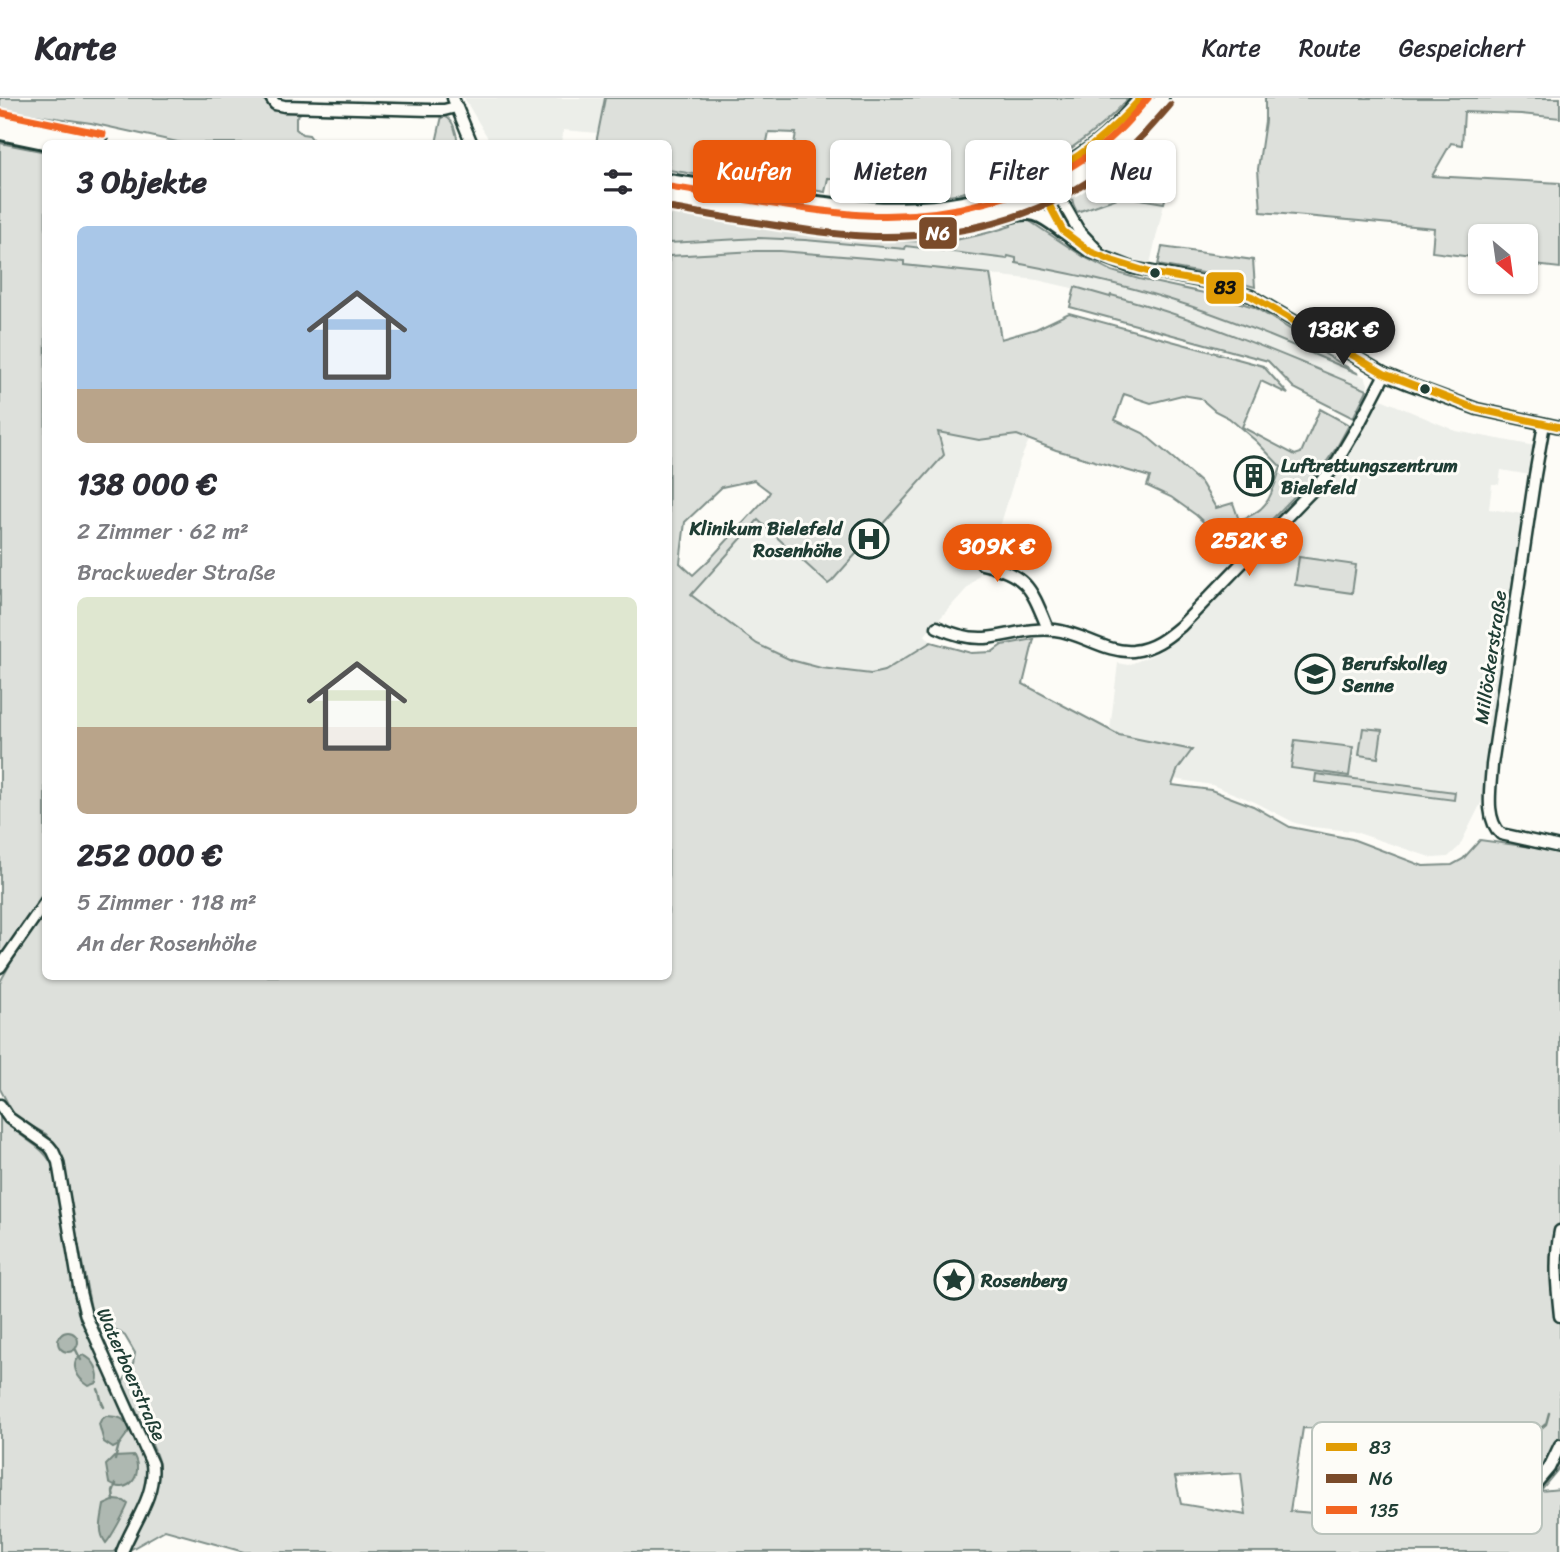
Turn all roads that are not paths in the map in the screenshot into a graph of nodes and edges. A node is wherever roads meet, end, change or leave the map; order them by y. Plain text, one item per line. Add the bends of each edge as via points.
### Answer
1 (271, 98) edge
2 (1141, 98) edge
3 (1162, 98) edge
4 (454, 102) edge
5 (0, 123) edge
6 (0, 133) edge
7 (82, 140) edge
8 (470, 140) edge
9 (42, 142) edge
10 (1072, 162) edge
11 (1072, 179) edge
12 (672, 182) edge
13 (672, 198) edge
14 (965, 203) edge
15 (1024, 203) edge
16 (1053, 203) edge
17 (1057, 203) edge
18 (922, 226) junction
19 (1063, 231) junction
20 (1113, 261) junction
21 (1385, 374) junction
22 (1544, 424) junction
23 (1560, 427) edge
24 (982, 564) dead end
25 (937, 627) dead end
26 (1048, 629) junction
27 (1560, 847) edge
28 (42, 907) edge
29 (0, 967) edge
30 (0, 1105) edge
31 (1560, 1231) edge
32 (1560, 1316) edge
33 (1560, 1445) edge
34 (1542, 1476) edge
35 (122, 1552) edge

1 - 4 street via 284,106 430,110 444,110
2 - 10 main road via 1117,126
3 - 11 main road via 1115,148
4 - 8 street
5 - 7 main road
6 - 9 main road
12 - 14 main road via 839,206 892,209
13 - 18 main road via 840,224
15 - 18 main road
16 - 19 street
17 - 20 street via 1086,241
18 - 19 main road via 955,229 1033,213
19 - 20 street via 1091,252
20 - 21 street via 1251,296
21 - 22 street via 1477,409
21 - 26 street via 1332,470 1167,638 1148,648 1124,651
22 - 23 street
22 - 27 street, Millöckerstraße via 1490,803 1501,834
24 - 26 street via 1022,581
25 - 26 street via 979,638
28 - 29 street
30 - 35 street, Waterboerstraße via 9,1118 49,1146 58,1162 86,1316 152,1464 149,1495
31 - 32 street via 1556,1278
33 - 34 street

